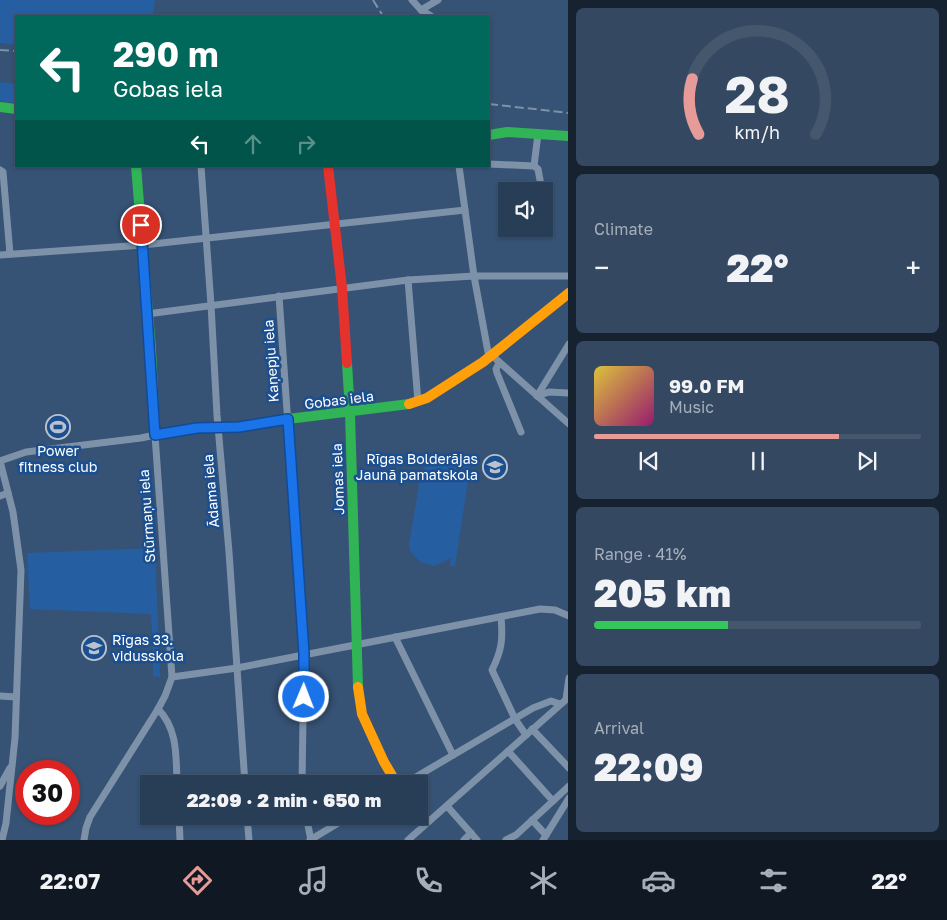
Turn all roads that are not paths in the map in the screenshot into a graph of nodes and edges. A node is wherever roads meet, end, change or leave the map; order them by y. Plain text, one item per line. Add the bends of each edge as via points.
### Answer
1 (412, 0) edge
2 (438, 0) edge
3 (421, 10) junction
4 (429, 15) edge
5 (0, 107) edge
6 (15, 109) edge
7 (538, 134) junction
8 (490, 135) edge
9 (568, 136) edge
10 (490, 164) edge
11 (534, 166) junction
12 (136, 167) edge
13 (201, 167) edge
14 (328, 167) edge
15 (458, 167) edge
16 (0, 170) edge
17 (540, 182) edge
18 (465, 210) junction
19 (335, 224) junction
20 (206, 237) junction
21 (143, 245) junction
22 (10, 254) junction
23 (0, 255) edge
24 (474, 276) junction
25 (568, 276) edge
26 (408, 280) junction
27 (342, 288) junction
28 (568, 292) edge
29 (279, 296) junction
30 (211, 305) junction
31 (147, 314) junction
32 (568, 344) edge
33 (491, 356) junction
34 (499, 363) junction
35 (568, 393) edge
36 (537, 396) junction
37 (418, 402) junction
38 (350, 412) junction
39 (288, 419) junction
40 (568, 424) edge
41 (219, 429) junction
42 (521, 432) dead end
43 (155, 435) junction
44 (0, 461) edge
45 (8, 493) junction
46 (0, 496) edge
47 (568, 616) edge
48 (501, 617) junction
49 (395, 637) junction
50 (358, 645) junction
51 (304, 654) junction
52 (237, 668) junction
53 (172, 676) junction
54 (568, 678) edge
55 (0, 696) edge
56 (16, 697) junction
57 (567, 698) edge
58 (560, 704) junction
59 (158, 709) junction
60 (515, 719) junction
61 (532, 729) junction
62 (526, 735) junction
63 (508, 751) junction
64 (453, 755) junction
65 (12, 763) junction
66 (568, 768) edge
67 (176, 775) edge
68 (244, 775) edge
69 (302, 775) edge
70 (392, 775) edge
71 (419, 775) edge
72 (0, 786) edge
73 (568, 786) edge
74 (568, 798) edge
75 (553, 801) junction
76 (447, 806) junction
77 (3, 809) edge
78 (532, 820) junction
79 (429, 821) joint
80 (179, 825) edge
81 (248, 825) edge
82 (308, 825) edge
83 (335, 825) edge
84 (471, 833) junction
85 (544, 838) edge
86 (2, 840) edge
87 (84, 840) edge
88 (180, 840) edge
89 (249, 840) edge
90 (310, 840) edge
91 (408, 840) edge
92 (464, 840) edge
93 (477, 840) edge
94 (506, 840) edge

1 - 3 street
2 - 3 street
3 - 4 street
5 - 6 street
7 - 8 street via 507,132
7 - 9 street
7 - 11 street
10 - 11 street
11 - 17 street via 538,169
12 - 21 street, Stūrmaņu iela
13 - 20 street, Ādama iela
14 - 19 street, Jomas iela
15 - 18 street
16 - 22 street via 3,172
18 - 19 street
18 - 24 street
19 - 20 street
19 - 27 street, Jomas iela
20 - 21 street
20 - 30 street, Ādama iela
21 - 22 street
21 - 31 street, Stūrmaņu iela
22 - 23 street
24 - 25 street
24 - 26 street
24 - 33 street via 486,346
26 - 27 street
26 - 37 street
27 - 29 street
27 - 38 street, Jomas iela
28 - 33 street, Gobas iela
29 - 30 street
29 - 39 street, Kaņepju iela
30 - 31 street
30 - 41 street, Ādama iela
31 - 43 street, Stūrmaņu iela
32 - 36 street
33 - 34 street
33 - 37 street, Gobas iela
34 - 36 street
34 - 42 street via 497,374
35 - 36 street via 549,392
36 - 40 street
37 - 38 street, Gobas iela
38 - 39 street, Gobas iela
38 - 50 street, Jomas iela
39 - 41 street, Gobas iela
39 - 51 street, Kaņepju iela
41 - 43 street, Gobas iela via 197,428
41 - 52 street, Ādama iela
43 - 44 street, Gobas iela via 26,452
43 - 53 street, Stūrmaņu iela
44 - 45 street
45 - 46 street
45 - 56 street via 21,570
47 - 48 street via 555,610 540,609
48 - 49 street
48 - 60 street via 501,650 492,670
49 - 50 street
49 - 64 street
50 - 51 street
50 - 70 street, Jomas iela via 362,714
51 - 52 street
51 - 69 street, Kaņepju iela
52 - 53 street
52 - 68 street, Ādama iela
53 - 59 street, Stūrmaņu iela
54 - 57 street
55 - 56 street
56 - 65 street
57 - 58 street
58 - 60 street via 551,701
58 - 61 street
59 - 67 street via 166,717 174,737
59 - 87 street, Stūrmaņu iela via 90,817
60 - 62 street
60 - 64 street
61 - 62 street
61 - 66 street
62 - 63 street
63 - 75 street
63 - 76 street
64 - 71 street
65 - 72 street
65 - 77 street
73 - 75 street
74 - 85 street
75 - 78 street
76 - 79 street
76 - 84 street
77 - 86 street
78 - 85 street
78 - 94 street
79 - 91 street
80 - 88 street
81 - 89 street
82 - 90 street
83 - 90 street
84 - 92 street
84 - 93 street

